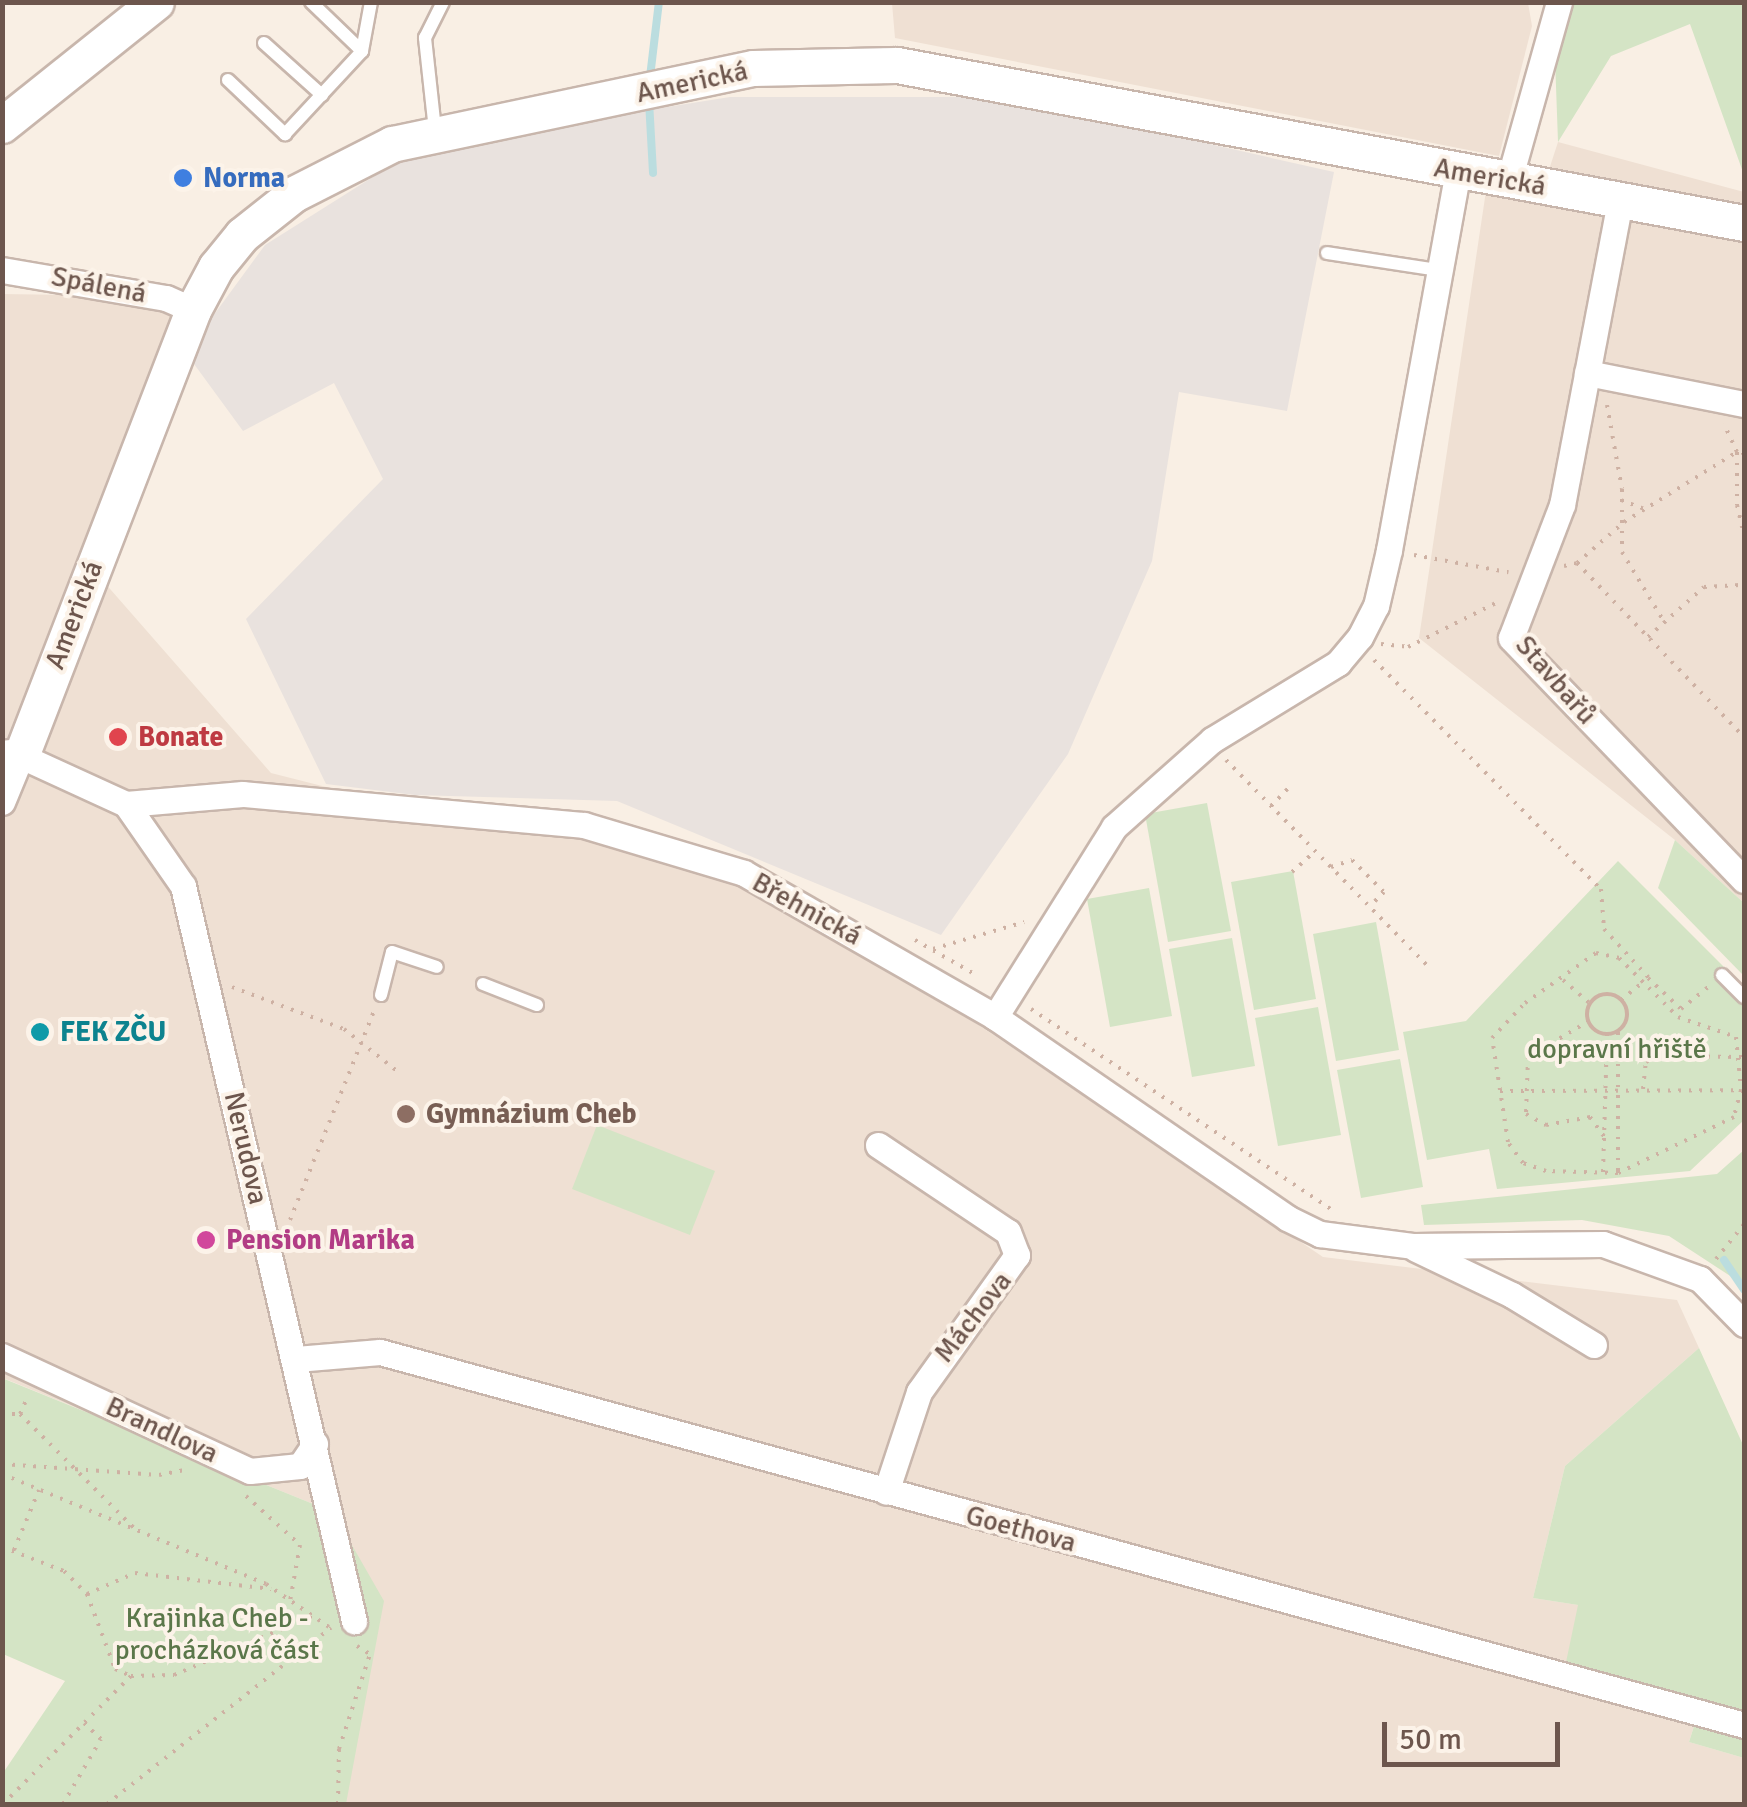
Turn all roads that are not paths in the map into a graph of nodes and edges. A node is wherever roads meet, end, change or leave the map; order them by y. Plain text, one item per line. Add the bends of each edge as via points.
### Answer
1 (156, 2) edge
2 (311, 2) edge
3 (371, 2) edge
4 (442, 2) edge
5 (1559, 2) edge
6 (264, 43) dead end
7 (362, 50) junction
8 (228, 80) dead end
9 (322, 95) junction
10 (2, 125) edge
11 (435, 132) junction
12 (1458, 172) junction
13 (1509, 180) junction
14 (1620, 201) junction
15 (1744, 223) edge
16 (1327, 252) dead end
17 (2, 270) edge
18 (1438, 270) junction
19 (193, 310) junction
20 (1594, 375) junction
21 (1744, 404) edge
22 (12, 757) edge
23 (2, 802) edge
24 (126, 804) junction
25 (1744, 880) edge
26 (437, 967) dead end
27 (1722, 975) road end
28 (483, 984) dead end
29 (381, 995) road end
30 (1744, 998) edge
31 (538, 1005) dead end
32 (996, 1016) junction
33 (878, 1145) dead end
34 (1412, 1246) junction
35 (1744, 1324) edge
36 (1594, 1345) dead end
37 (2, 1356) edge
38 (296, 1359) junction
39 (315, 1444) junction
40 (886, 1492) junction
41 (342, 1625) road end
42 (1744, 1725) edge

1 - 10 street
2 - 7 lane
3 - 7 lane
4 - 11 lane via 425,38
5 - 13 street
6 - 9 lane
7 - 9 lane
8 - 9 lane via 286,134
11 - 12 street, Americká via 753,68 896,65
11 - 19 street, Americká via 346,164 294,194 242,235
12 - 13 street, Americká
12 - 18 street
13 - 14 street, Americká
14 - 15 street, Americká
14 - 20 street, Stavbařů
16 - 18 lane
17 - 19 street, Spálená via 166,298
18 - 32 street via 1389,550 1376,606 1356,642 1338,663 1212,740 1114,827
19 - 22 street, Americká
20 - 21 street
20 - 25 street, Stavbařů via 1562,505 1511,638
22 - 23 street
22 - 24 street
24 - 32 street, Břehnická via 242,794 584,825 744,874
24 - 38 street, Nerudova via 183,886
26 - 29 lane via 392,952
27 - 30 lane
28 - 31 lane
32 - 34 street, Břehnická via 1286,1218 1320,1234
33 - 40 street, Máchova via 1008,1232 1017,1255 919,1392
34 - 35 street, Břehnická via 1603,1244 1700,1279
34 - 36 street, Břehnická
37 - 39 street, Brandlova via 268,1474 300,1466
38 - 39 street, Nerudova
38 - 40 street, Goethova via 380,1352
39 - 41 street, Nerudova
40 - 42 street, Goethova

